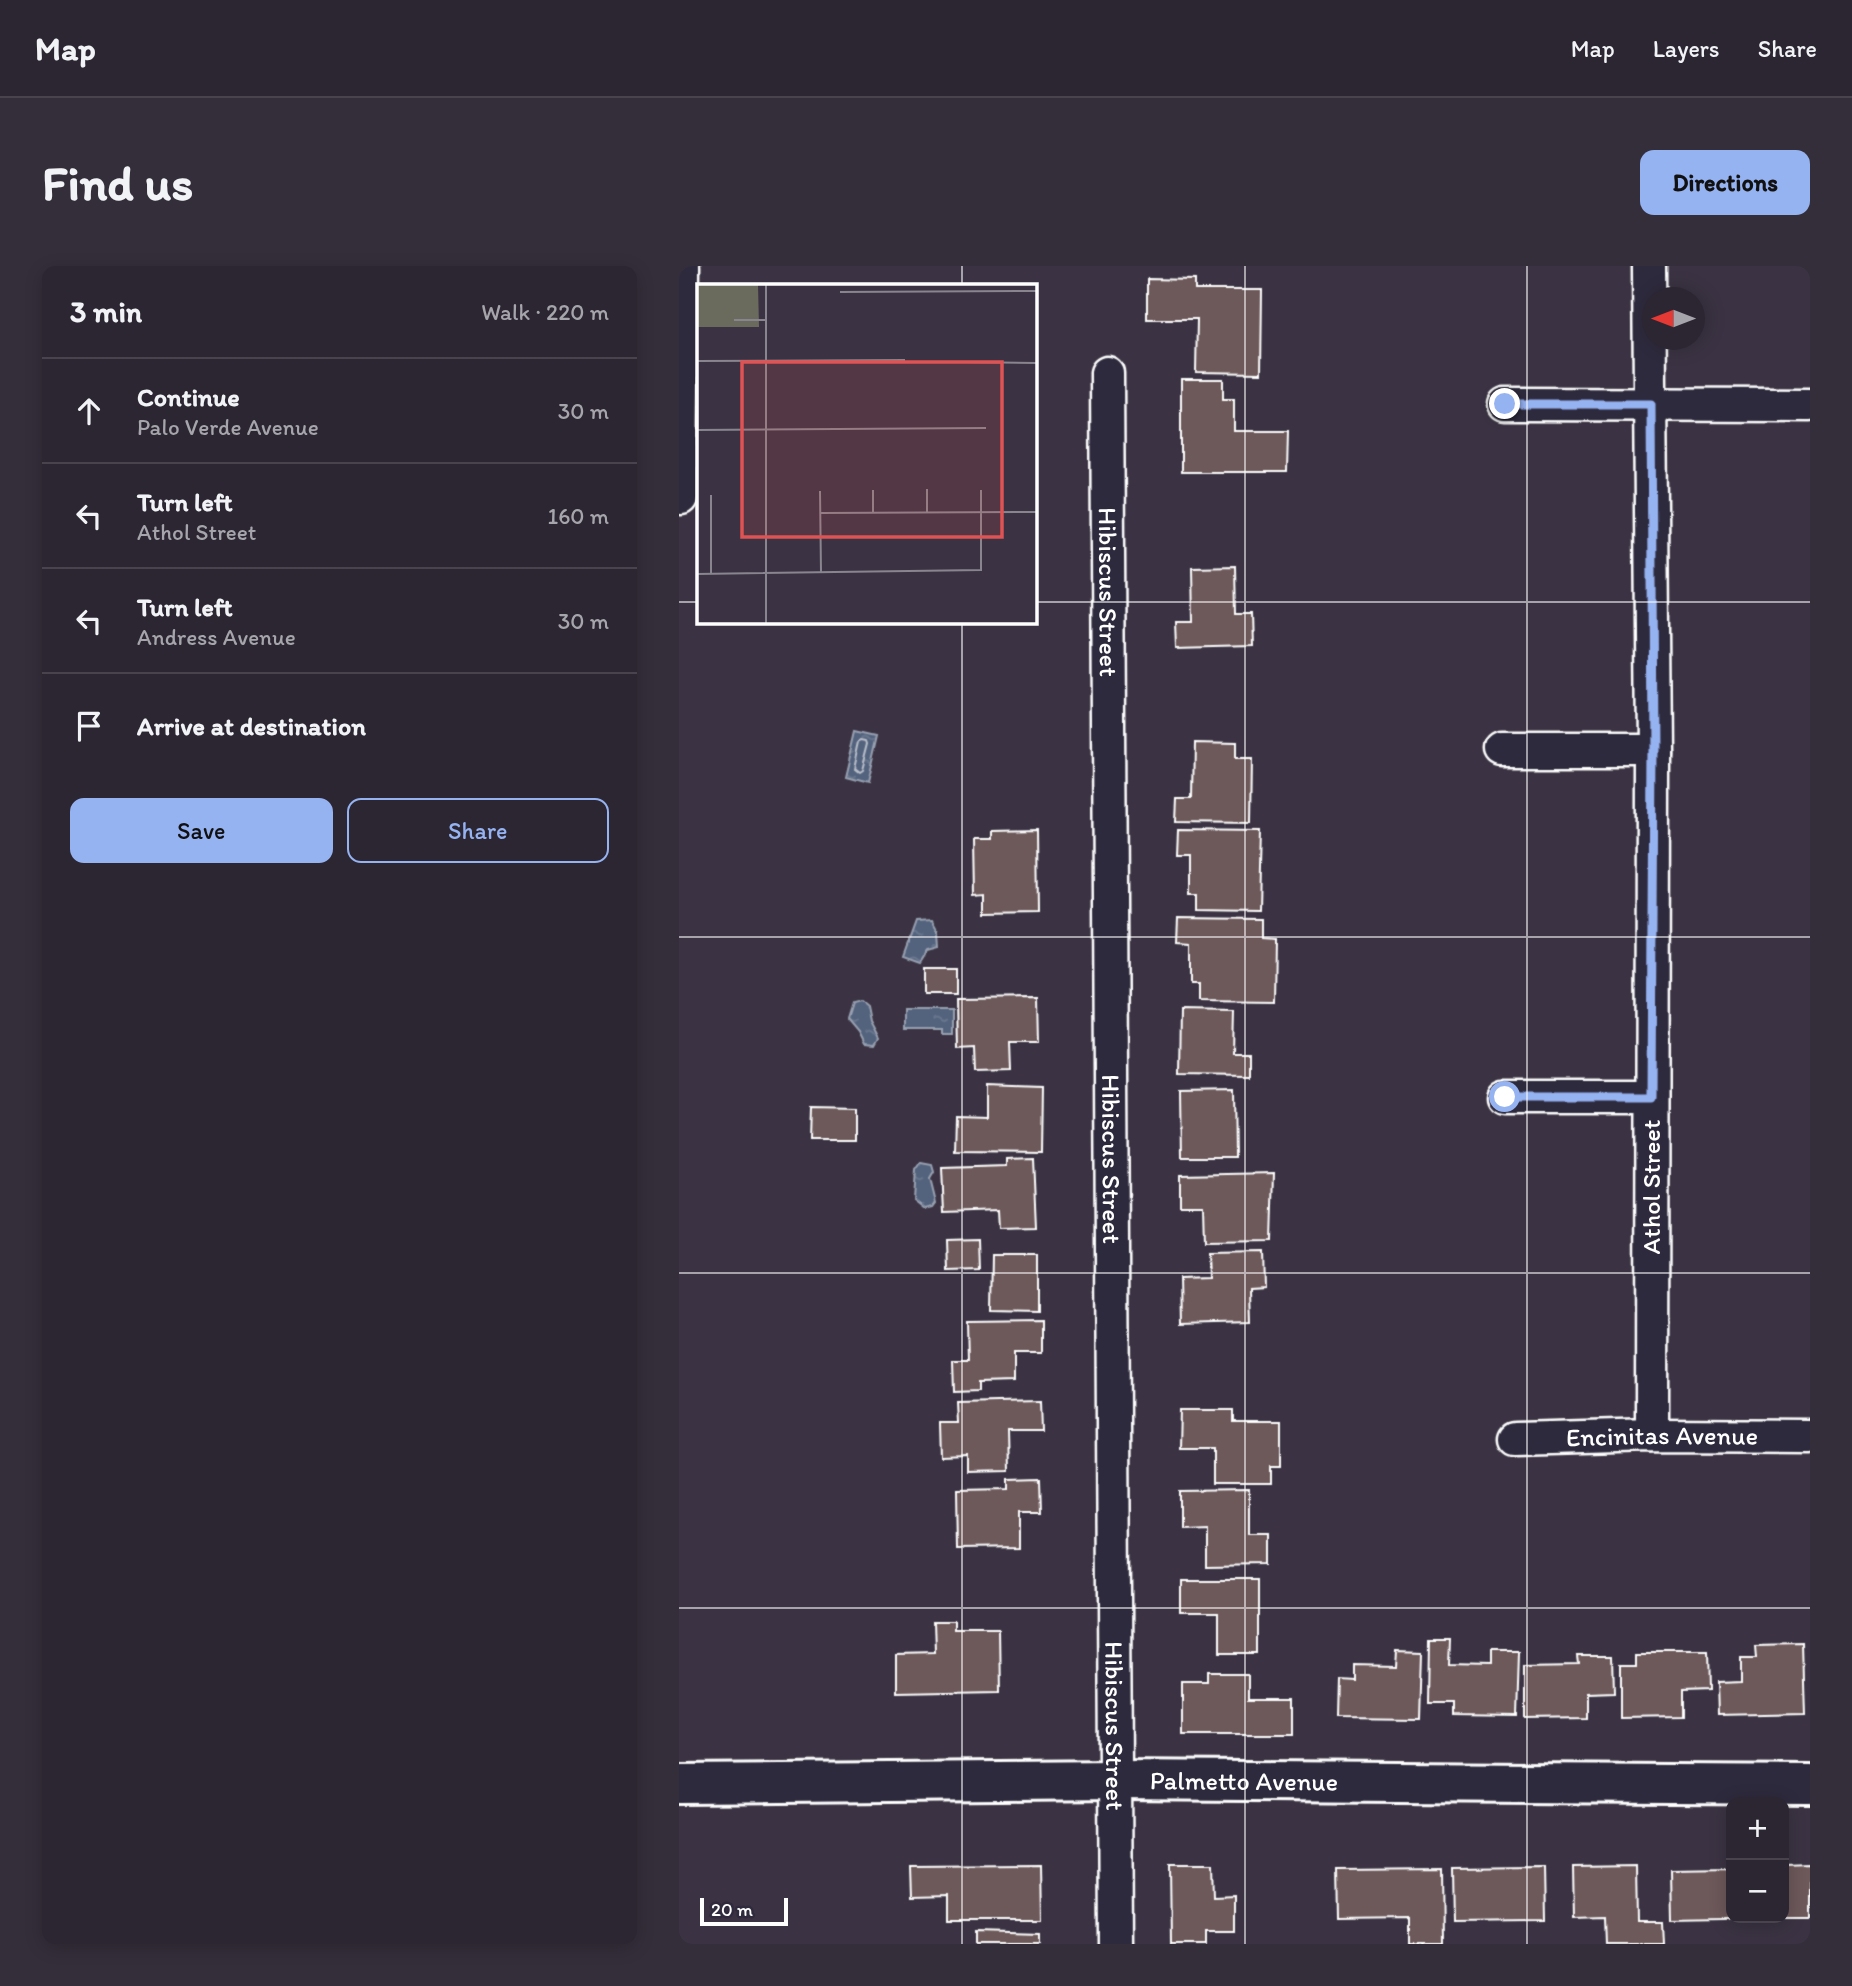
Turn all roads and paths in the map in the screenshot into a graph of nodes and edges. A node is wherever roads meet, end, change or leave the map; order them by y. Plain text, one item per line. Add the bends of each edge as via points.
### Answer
1 (683, 266) edge
2 (1649, 266) edge
3 (1107, 373) dead end
4 (1505, 404) dead end
5 (1651, 404) junction
6 (1810, 405) edge
7 (681, 498) dead end
8 (1502, 750) dead end
9 (1653, 750) junction
10 (1505, 1097) dead end
11 (1651, 1097) junction
12 (1652, 1435) junction
13 (1810, 1436) edge
14 (1515, 1439) dead end
15 (1116, 1780) junction
16 (679, 1784) edge
17 (1810, 1785) edge
18 (1116, 1944) edge

1 - 7 street
2 - 5 street, Athol Street
3 - 15 street, Hibiscus Street
4 - 5 street
5 - 6 street
5 - 9 street, Athol Street
8 - 9 street
9 - 11 street, Athol Street
10 - 11 street
11 - 12 street, Athol Street
12 - 13 street, Encinitas Avenue
12 - 14 street, Encinitas Avenue
15 - 16 street, Palmetto Avenue
15 - 17 street, Palmetto Avenue
15 - 18 street, Hibiscus Street

